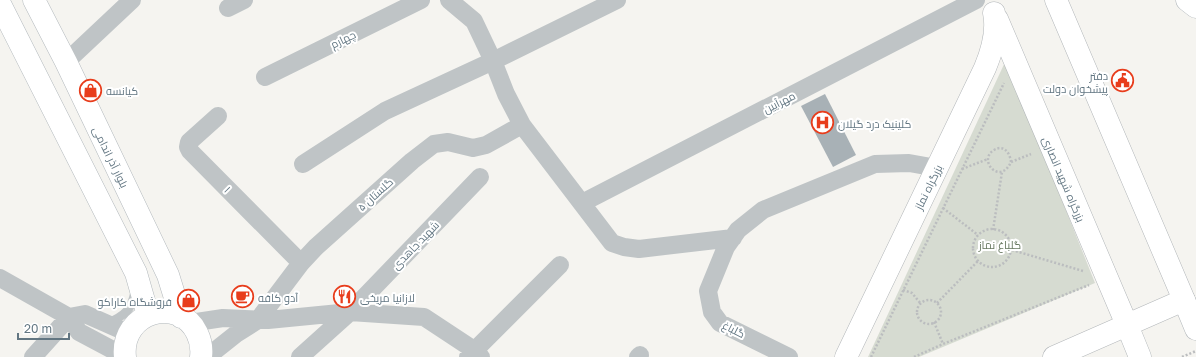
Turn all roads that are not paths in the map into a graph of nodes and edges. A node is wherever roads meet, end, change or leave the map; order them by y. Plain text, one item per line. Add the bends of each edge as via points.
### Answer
1 (34, 0) edge
2 (132, 0) edge
3 (244, 0) edge
4 (421, 0) edge
5 (449, 0) edge
6 (618, 0) edge
7 (976, 0) edge
8 (1056, 0) edge
9 (1187, 0) edge
10 (0, 4) edge
11 (991, 6) edge
12 (1196, 7) edge
13 (228, 8) dead end
14 (493, 61) junction
15 (66, 62) junction
16 (265, 77) dead end
17 (218, 116) dead end
18 (522, 125) junction
19 (303, 164) dead end
20 (937, 168) junction
21 (480, 177) dead end
22 (582, 204) junction
23 (733, 238) junction
24 (301, 263) junction
25 (560, 265) dead end
26 (136, 274) junction
27 (0, 278) edge
28 (1184, 300) junction
29 (350, 312) junction
30 (148, 315) junction
31 (69, 317) junction
32 (186, 320) junction
33 (258, 320) junction
34 (106, 324) junction
35 (1127, 325) junction
36 (1196, 328) edge
37 (128, 333) junction
38 (474, 355) edge
39 (125, 356) edge
40 (33, 357) edge
41 (201, 357) edge
42 (207, 357) edge
43 (300, 357) edge
44 (789, 357) edge
45 (846, 357) edge
46 (1054, 357) edge
47 (1140, 357) edge

1 - 15 main road, بلوار آذر اندامی
2 - 15 street
3 - 13 street
4 - 16 street, چهارم
5 - 14 street via 474,21
6 - 14 street
7 - 22 street, مهرآیین
8 - 28 main road
9 - 12 main road
10 - 26 main road
11 - 20 main road, بزرگراه نماز via 995,22 994,39 986,64
11 - 35 main road, بزرگراه شهید انصاری
14 - 18 street
14 - 19 street via 385,111
15 - 32 main road, بلوار آذر اندامی via 168,276
17 - 24 street, ۱ via 189,142 190,151
18 - 22 street
18 - 24 street, گلستان ۵ via 486,145 473,148 448,142 434,144 412,161
20 - 23 street, گلباغ via 909,163 875,164 763,210 738,230
20 - 45 main road, بزرگراه نماز
21 - 29 street, شهید جاهدی
22 - 23 street via 612,243 624,247 639,249
23 - 44 street, گلباغ via 726,247 708,291 712,312 720,323
24 - 33 street, گلستان ۵
25 - 38 street
26 - 30 main road
26 - 34 lane via 134,298 129,309 121,317
27 - 31 street
28 - 35 main road
28 - 36 main road
29 - 33 street
29 - 38 street via 424,317
29 - 43 street, شهید جاهدی
30 - 32 main road via 170,313
30 - 37 main road
31 - 34 street via 85,314
31 - 39 street via 79,332
31 - 40 street
32 - 33 street
32 - 41 main road, بلوار آذر اندامی via 196,330 202,351
33 - 42 street
34 - 37 street
35 - 46 main road
35 - 47 main road, بزرگراه شهید انصاری
37 - 39 main road

